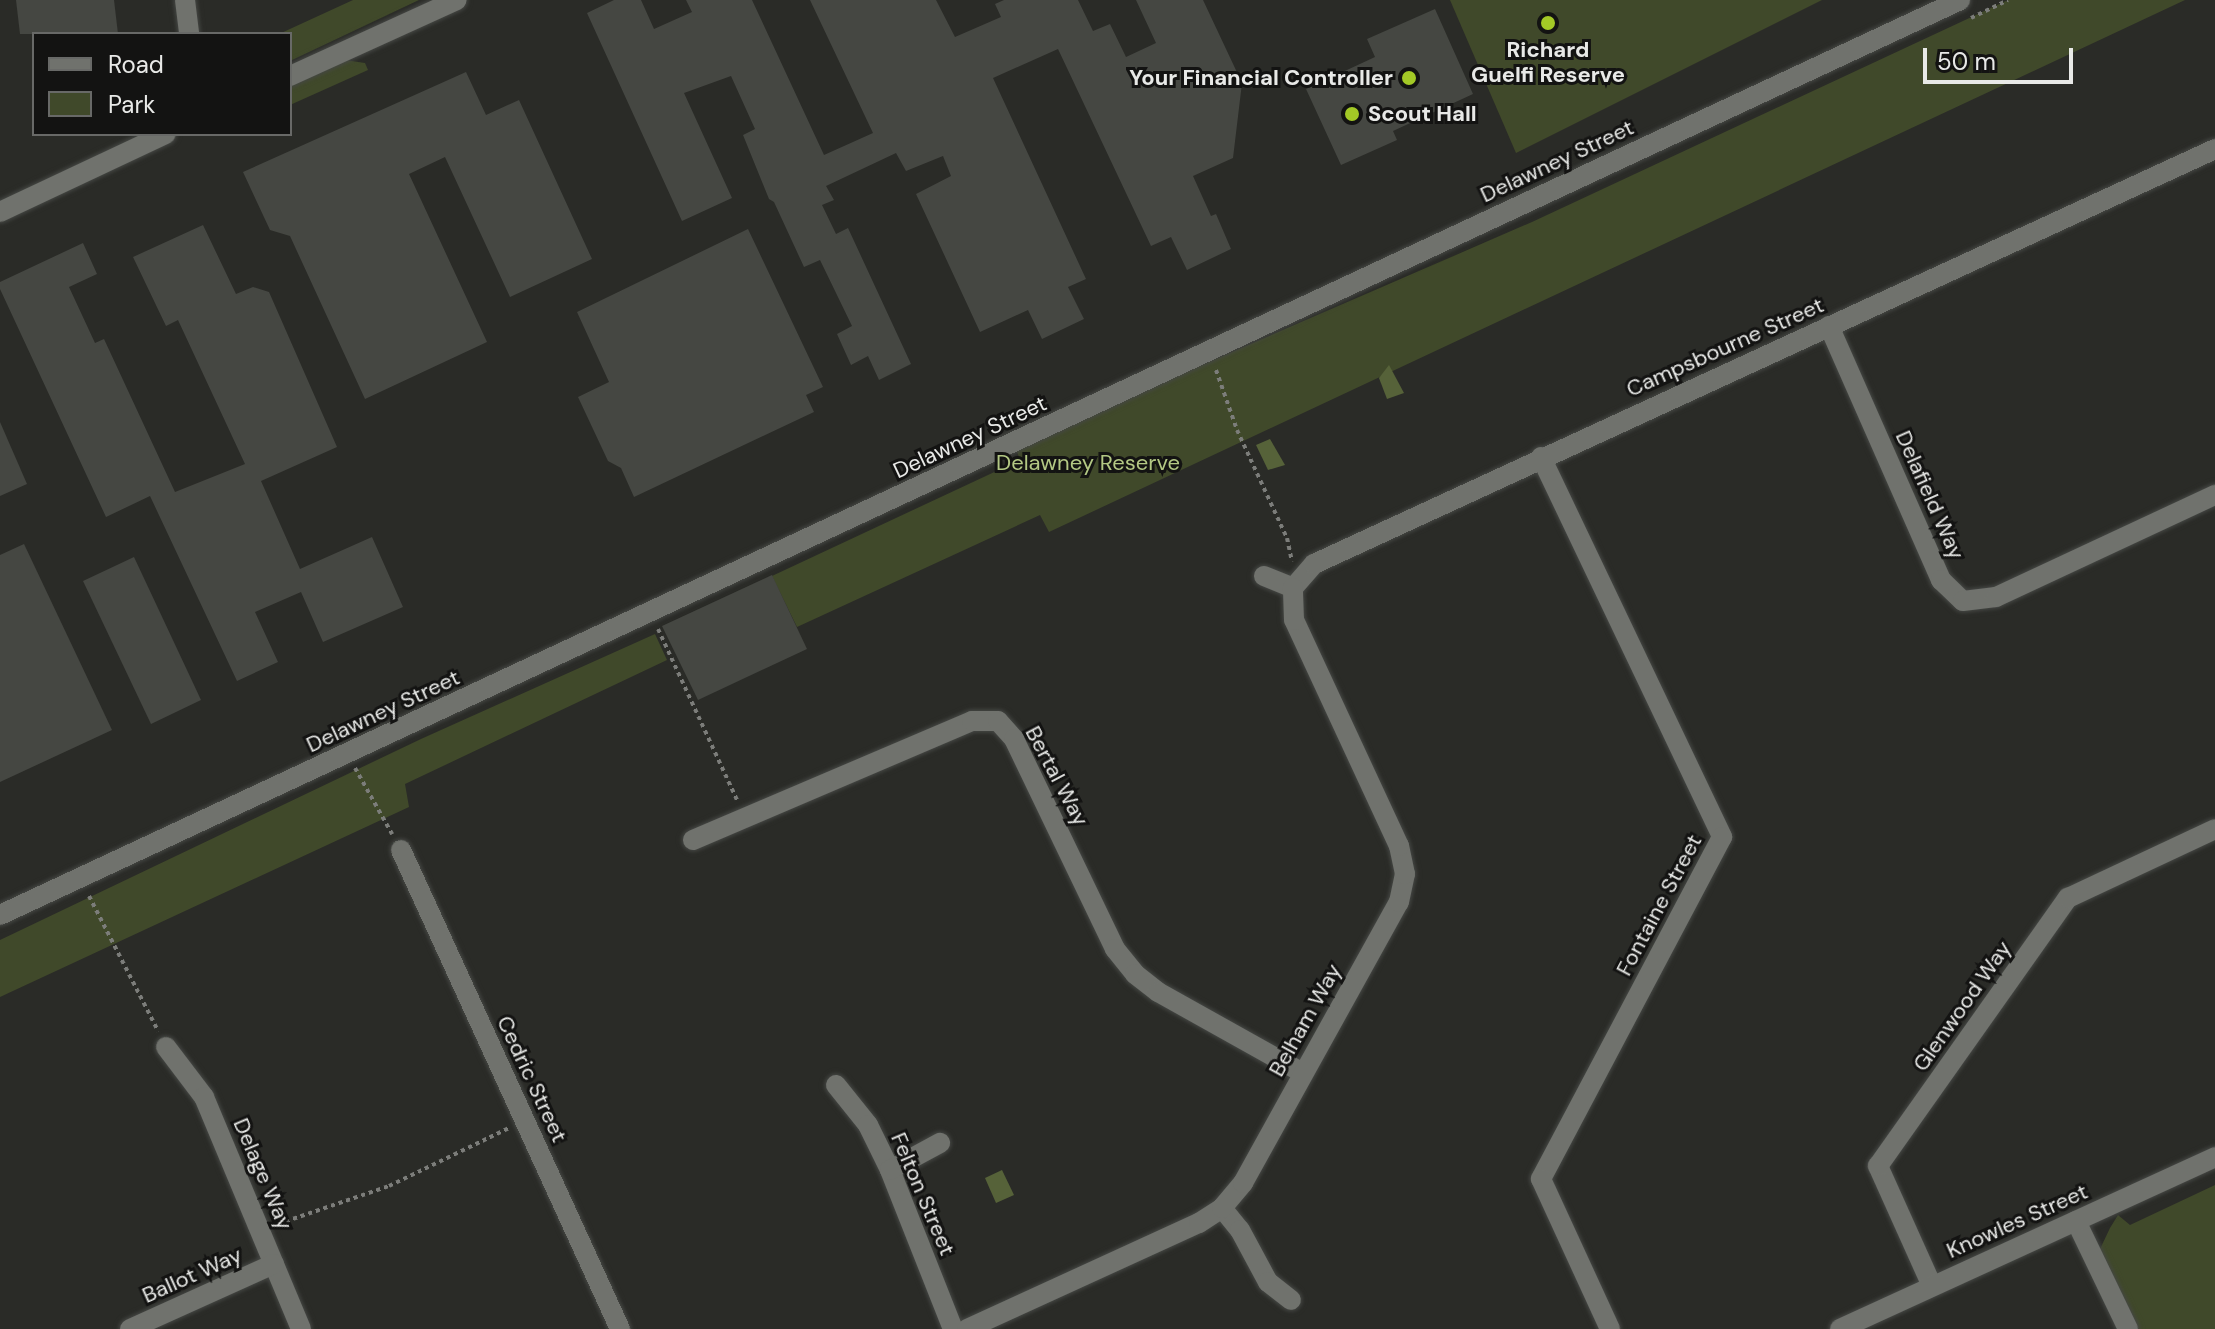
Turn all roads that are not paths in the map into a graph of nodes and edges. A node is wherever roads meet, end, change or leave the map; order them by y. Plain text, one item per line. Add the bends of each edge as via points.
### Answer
1 (185, 0) edge
2 (457, 0) edge
3 (1960, 0) edge
4 (189, 32) edge
5 (292, 75) edge
6 (162, 136) edge
7 (2215, 149) edge
8 (0, 212) edge
9 (1829, 326) junction
10 (1541, 457) junction
11 (2215, 495) edge
12 (1264, 576) dead end
13 (1297, 582) junction
14 (2215, 829) edge
15 (693, 840) dead end
16 (401, 850) road end
17 (0, 915) edge
18 (166, 1047) road end
19 (1301, 1072) junction
20 (836, 1085) dead end
21 (940, 1143) dead end
22 (2215, 1157) edge
23 (890, 1170) junction
24 (1222, 1208) junction
25 (2076, 1221) junction
26 (274, 1264) junction
27 (1932, 1286) junction
28 (1291, 1300) dead end
29 (130, 1329) edge
30 (301, 1329) edge
31 (620, 1329) edge
32 (953, 1329) edge
33 (967, 1329) edge
34 (1610, 1329) edge
35 (1840, 1329) edge
36 (2128, 1329) edge

1 - 4 street
2 - 5 street
3 - 17 street, Delawney Street
6 - 8 street
7 - 9 street, Campsbourne Street
9 - 10 street, Campsbourne Street
9 - 11 street, Delafield Way via 1941,580 1963,601 1996,597
10 - 13 street, Campsbourne Street via 1314,564
10 - 34 street, Fontaine Street via 1722,837 1541,1179
12 - 13 street
13 - 19 street, Belham Way via 1294,620 1399,846 1405,874 1399,902
14 - 27 street, Glenwood Way via 2068,898 1878,1166
15 - 19 street, Bertal Way via 972,721 998,721 1014,739 1115,949 1135,974
16 - 31 street, Cedric Street
18 - 26 street, Delage Way via 204,1097
19 - 24 street, Belham Way via 1243,1183
20 - 23 street, Felton Street via 868,1125
21 - 23 street
22 - 25 street, Knowles Street
23 - 32 street, Felton Street
24 - 28 street via 1268,1282
24 - 33 street, Belham Way
25 - 27 street, Knowles Street
25 - 36 street
26 - 29 street, Ballot Way
26 - 30 street, Delage Way
27 - 35 street, Knowles Street

